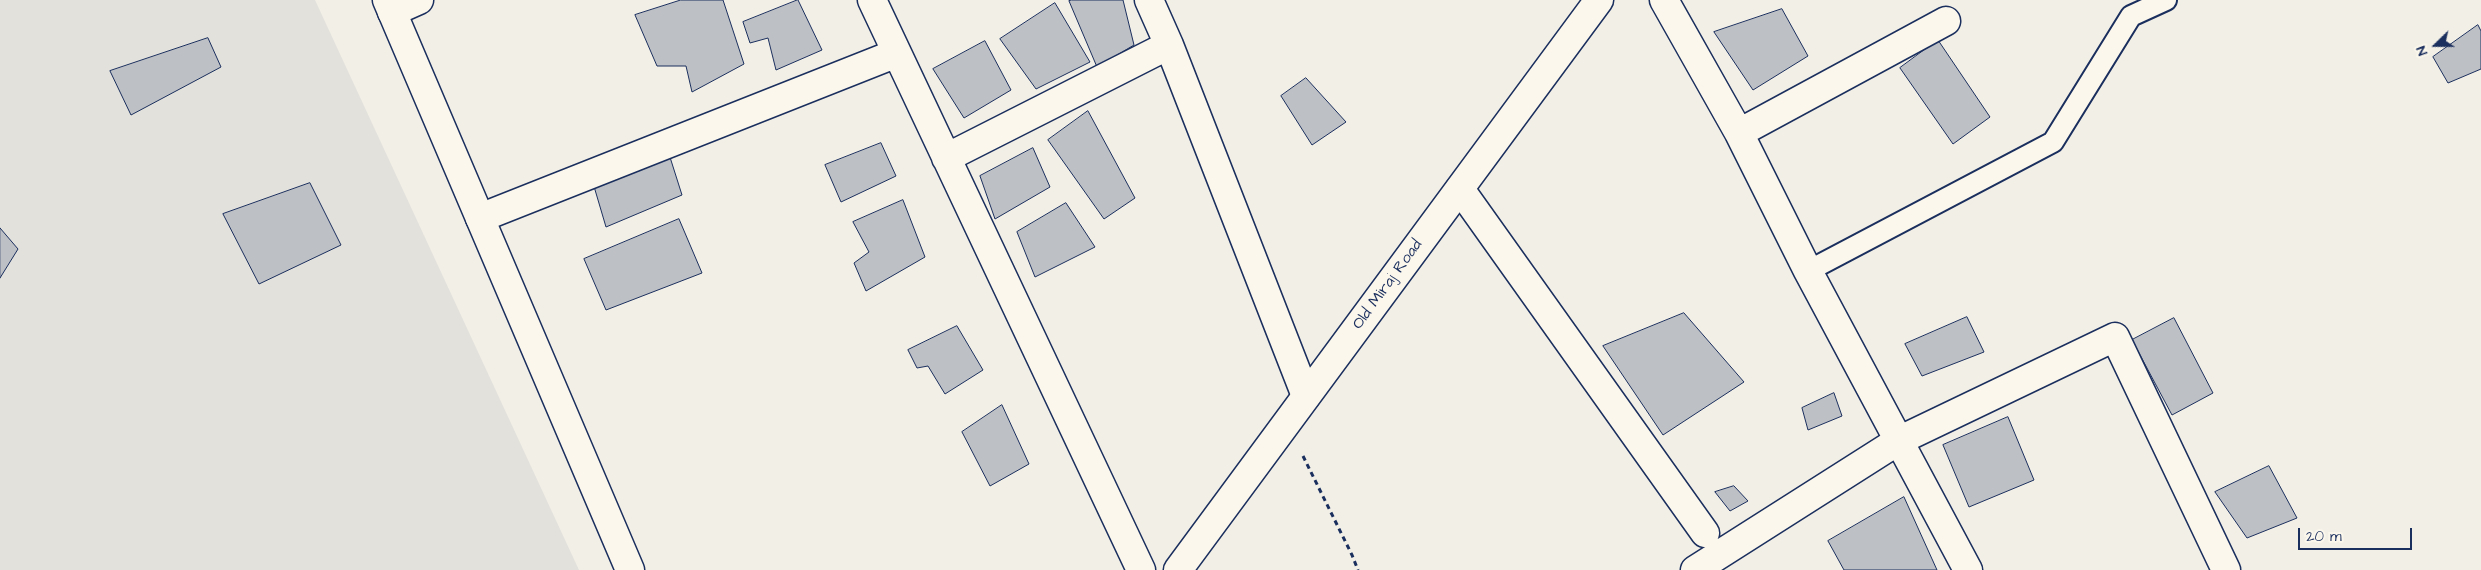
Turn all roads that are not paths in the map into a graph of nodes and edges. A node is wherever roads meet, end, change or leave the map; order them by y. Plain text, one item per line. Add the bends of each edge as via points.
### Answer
1 (419, 0) edge
2 (872, 0) edge
3 (1149, 0) edge
4 (1600, 0) edge
5 (1664, 0) edge
6 (2166, 0) edge
7 (389, 6) edge
8 (1946, 21) dead end
9 (1169, 45) junction
10 (897, 53) junction
11 (1739, 133) junction
12 (946, 158) junction
13 (1460, 189) junction
14 (480, 218) junction
15 (1808, 271) junction
16 (1306, 396) junction
17 (1898, 440) junction
18 (1705, 533) dead end
19 (630, 570) edge
20 (1141, 570) edge
21 (1178, 570) edge
22 (1696, 570) edge
23 (1968, 570) edge
24 (2226, 570) edge

1 - 7 street
2 - 10 street
3 - 9 street
4 - 13 street, Old Miraj Road
5 - 11 street
6 - 15 lane via 2131,16 2053,142
7 - 14 street
8 - 11 street
9 - 12 street
9 - 16 street
10 - 12 street
10 - 14 street
11 - 15 street
12 - 20 street
13 - 16 street, Old Miraj Road
13 - 18 street
14 - 19 street
15 - 17 street
16 - 21 street, Old Miraj Road
17 - 22 street
17 - 23 street
17 - 24 street via 2115,337

